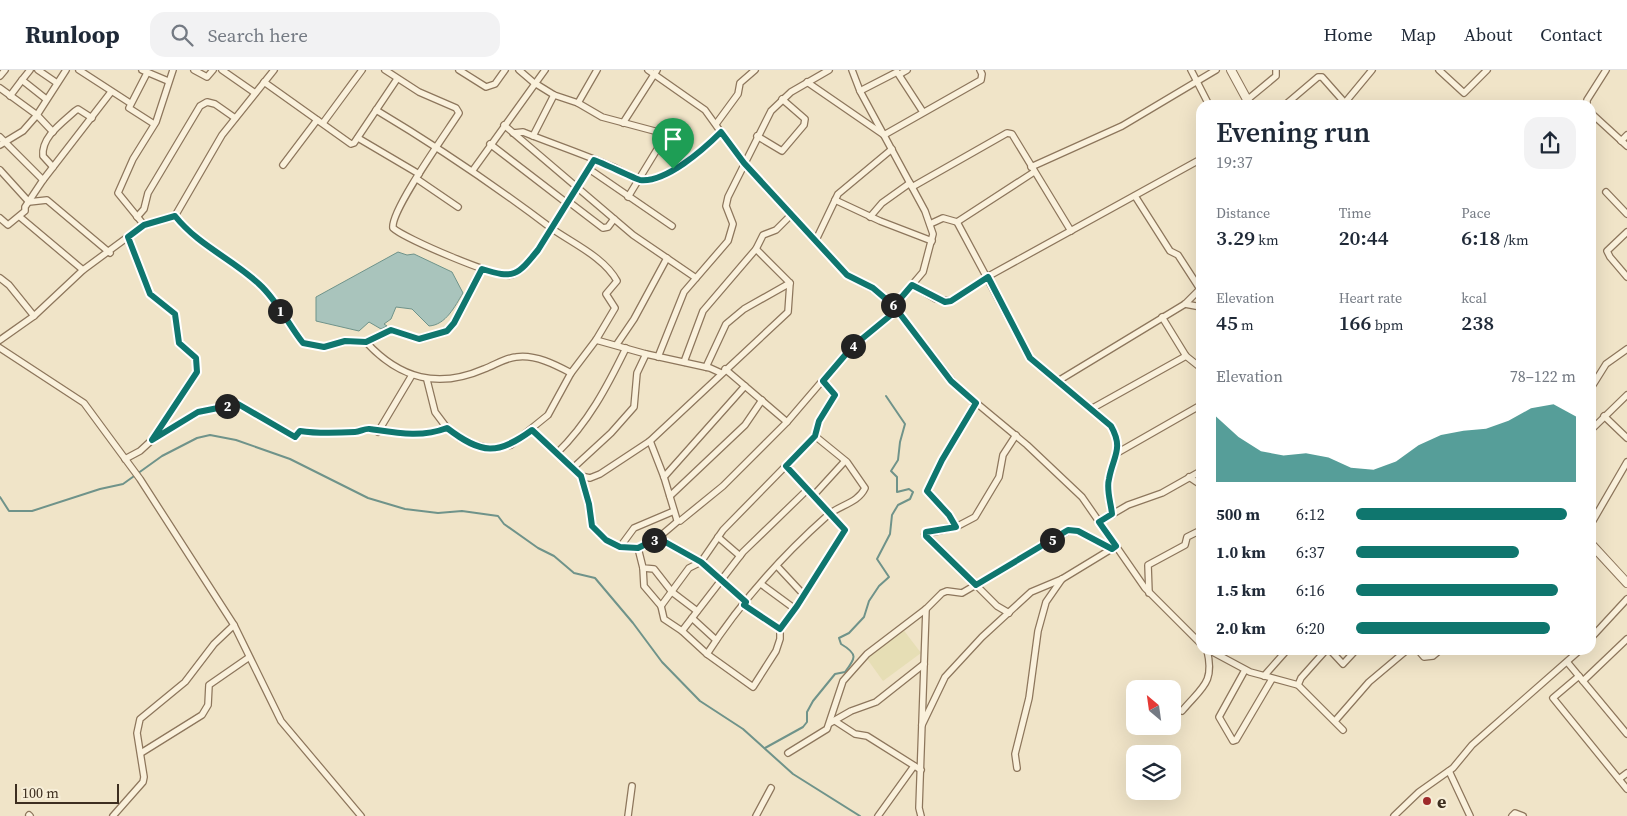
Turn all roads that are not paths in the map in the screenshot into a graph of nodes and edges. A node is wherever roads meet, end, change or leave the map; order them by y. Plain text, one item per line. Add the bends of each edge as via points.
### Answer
1 (5, 70) edge
2 (30, 70) edge
3 (38, 70) edge
4 (66, 70) edge
5 (79, 70) edge
6 (173, 70) edge
7 (194, 70) edge
8 (213, 70) edge
9 (222, 70) edge
10 (362, 70) edge
11 (459, 70) edge
12 (505, 70) edge
13 (519, 70) edge
14 (544, 70) edge
15 (597, 70) edge
16 (648, 70) edge
17 (829, 70) edge
18 (852, 70) edge
19 (907, 70) edge
20 (980, 70) edge
21 (1191, 70) edge
22 (1216, 70) edge
23 (1276, 70) edge
24 (1372, 70) edge
25 (1439, 70) edge
26 (1606, 70) edge
27 (271, 71) edge
28 (389, 71) edge
29 (751, 71) edge
30 (1233, 71) edge
31 (1485, 71) edge
32 (145, 72) edge
33 (656, 72) edge
34 (900, 74) junction
35 (0, 76) edge
36 (397, 79) junction
37 (22, 80) junction
38 (1196, 80) junction
39 (168, 81) junction
40 (264, 82) junction
41 (533, 82) junction
42 (807, 82) junction
43 (57, 83) junction
44 (0, 88) edge
45 (860, 91) junction
46 (112, 92) junction
47 (255, 93) junction
48 (554, 95) junction
49 (10, 96) junction
50 (46, 99) junction
51 (782, 99) junction
52 (1206, 100) edge
53 (1247, 100) edge
54 (1250, 100) edge
55 (1291, 100) edge
56 (1341, 100) edge
57 (1347, 100) edge
58 (1587, 100) edge
59 (130, 103) junction
60 (578, 103) junction
61 (376, 110) junction
62 (923, 112) junction
63 (37, 115) junction
64 (92, 118) junction
65 (235, 118) junction
66 (1596, 118) edge
67 (317, 120) junction
68 (323, 123) junction
69 (623, 123) junction
70 (154, 124) junction
71 (716, 124) junction
72 (504, 125) junction
73 (53, 132) junction
74 (512, 132) junction
75 (721, 132) junction
76 (884, 134) junction
77 (1627, 135) edge
78 (0, 136) edge
79 (533, 136) junction
80 (757, 136) junction
81 (358, 138) junction
82 (1621, 141) junction
83 (3, 144) edge
84 (490, 144) junction
85 (1627, 146) edge
86 (438, 147) junction
87 (892, 149) junction
88 (594, 160) junction
89 (744, 163) junction
90 (1196, 163) edge
91 (283, 165) dead end
92 (53, 168) junction
93 (589, 169) junction
94 (0, 170) edge
95 (473, 170) junction
96 (1032, 170) junction
97 (418, 176) junction
98 (43, 180) junction
99 (639, 180) junction
100 (911, 185) junction
101 (577, 189) junction
102 (1606, 192) dead end
103 (1135, 196) junction
104 (628, 197) junction
105 (835, 200) junction
106 (29, 202) junction
107 (568, 203) junction
108 (458, 207) dead end
109 (792, 214) junction
110 (1627, 214) edge
111 (175, 216) junction
112 (137, 217) junction
113 (870, 217) junction
114 (0, 218) edge
115 (20, 218) junction
116 (614, 219) junction
117 (957, 222) junction
118 (930, 224) junction
119 (144, 225) junction
120 (672, 226) dead end
121 (552, 228) junction
122 (1070, 231) junction
123 (1627, 232) edge
124 (128, 237) junction
125 (816, 240) junction
126 (932, 241) junction
127 (756, 249) junction
128 (110, 252) junction
129 (667, 258) junction
130 (482, 269) junction
131 (83, 270) junction
132 (988, 277) junction
133 (1627, 277) edge
134 (0, 278) edge
135 (696, 278) junction
136 (1196, 281) edge
137 (790, 283) junction
138 (912, 285) junction
139 (1196, 293) edge
140 (1185, 304) junction
141 (1196, 306) edge
142 (896, 308) junction
143 (34, 316) junction
144 (1162, 317) junction
145 (0, 340) edge
146 (596, 340) junction
147 (366, 342) junction
148 (617, 344) junction
149 (0, 348) edge
150 (626, 348) junction
151 (1627, 349) edge
152 (646, 354) junction
153 (1186, 356) junction
154 (658, 357) junction
155 (684, 362) junction
156 (1196, 364) edge
157 (706, 367) junction
158 (723, 371) junction
159 (571, 373) junction
160 (412, 375) junction
161 (427, 380) junction
162 (1596, 380) edge
163 (823, 381) junction
164 (1058, 381) junction
165 (745, 386) junction
166 (1627, 395) edge
167 (762, 400) junction
168 (976, 403) junction
169 (1091, 409) junction
170 (1196, 409) edge
171 (1604, 416) junction
172 (787, 422) junction
173 (1596, 425) edge
174 (447, 428) junction
175 (532, 430) junction
176 (378, 432) junction
177 (1016, 435) junction
178 (815, 436) junction
179 (1627, 438) edge
180 (152, 440) junction
181 (650, 441) junction
182 (557, 453) junction
183 (1117, 453) junction
184 (126, 459) junction
185 (845, 461) junction
186 (1627, 462) edge
187 (786, 466) junction
188 (573, 468) junction
189 (1624, 470) edge
190 (1196, 474) edge
191 (581, 476) junction
192 (664, 477) junction
193 (1189, 478) junction
194 (1196, 483) edge
195 (807, 490) junction
196 (670, 496) junction
197 (812, 496) junction
198 (674, 511) junction
199 (830, 514) junction
200 (1112, 514) junction
201 (1596, 516) edge
202 (678, 522) junction
203 (1099, 522) junction
204 (956, 527) junction
205 (1196, 533) edge
206 (718, 537) junction
207 (658, 538) junction
208 (620, 547) junction
209 (638, 548) junction
210 (1114, 548) junction
211 (1596, 549) edge
212 (740, 556) junction
213 (701, 562) junction
214 (777, 566) junction
215 (643, 568) junction
216 (1062, 579) junction
217 (720, 580) junction
218 (1627, 583) edge
219 (761, 584) junction
220 (976, 585) junction
221 (672, 592) junction
222 (1149, 593) junction
223 (804, 595) junction
224 (1627, 600) edge
225 (745, 603) junction
226 (660, 606) junction
227 (795, 609) junction
228 (926, 609) junction
229 (697, 611) junction
230 (1009, 612) junction
231 (692, 618) junction
232 (234, 625) junction
233 (780, 629) junction
234 (682, 632) junction
235 (1596, 633) edge
236 (1196, 639) edge
237 (1627, 639) edge
238 (716, 640) junction
239 (707, 654) junction
240 (1209, 655) edge
241 (1217, 655) edge
242 (1283, 655) edge
243 (1322, 655) edge
244 (1334, 655) edge
245 (1351, 655) edge
246 (1401, 655) edge
247 (1575, 655) edge
248 (248, 658) junction
249 (1568, 663) junction
250 (924, 664) junction
251 (1245, 670) junction
252 (1264, 676) junction
253 (1272, 679) junction
254 (1581, 679) junction
255 (1298, 685) junction
256 (1182, 711) dead end
257 (1335, 721) junction
258 (832, 722) junction
259 (922, 725) junction
260 (1343, 730) dead end
261 (1627, 734) edge
262 (141, 753) junction
263 (788, 753) dead end
264 (914, 766) junction
265 (1017, 768) dead end
266 (921, 770) junction
267 (1449, 771) junction
268 (1627, 773) edge
269 (1619, 779) junction
270 (632, 786) dead end
271 (771, 788) dead end
272 (1627, 789) edge
273 (1396, 815) edge
274 (1467, 815) edge
275 (113, 816) edge
276 (361, 816) edge
277 (628, 816) edge
278 (756, 816) edge
279 (878, 816) edge
280 (921, 816) edge
281 (1512, 816) edge
282 (1523, 816) edge

1 - 35 street
2 - 37 street
3 - 43 street
4 - 43 street
5 - 46 street
6 - 39 street
7 - 8 street via 206,76
9 - 47 street
10 - 68 street
11 - 12 street via 486,87 495,84
13 - 41 street
14 - 41 street
15 - 60 street
16 - 33 street
17 - 42 street
18 - 45 street
19 - 34 street
20 - 62 street via 981,80
21 - 38 street
22 - 38 street
23 - 54 street via 1276,76
24 - 57 street
25 - 31 street via 1464,93
26 - 58 street
27 - 40 street
28 - 36 street
29 - 71 street
30 - 53 street
32 - 39 street
32 - 59 street
33 - 69 street
33 - 71 street via 705,110
34 - 45 street via 893,73
34 - 62 street
36 - 61 street
36 - 86 street via 458,110
37 - 49 street
37 - 50 street
38 - 52 street
38 - 96 street via 1122,126
39 - 70 street
40 - 47 street
40 - 67 street
41 - 48 street
41 - 72 street
42 - 51 street
42 - 76 street
43 - 50 street
44 - 49 street
45 - 76 street
46 - 59 street
46 - 64 street
47 - 65 street
48 - 60 street
48 - 79 street
49 - 63 street
50 - 63 street
51 - 80 street
51 - 80 street via 805,119 804,125 782,151
55 - 56 street via 1322,77
59 - 70 street via 129,109
60 - 69 street via 602,117
61 - 81 street
61 - 86 street
62 - 76 street
63 - 73 street
63 - 83 street via 23,131
64 - 73 street via 78,110
64 - 92 street
65 - 111 street
65 - 112 street via 215,104 207,102 200,106
66 - 82 street
67 - 68 street
67 - 91 street
68 - 81 street via 347,143 354,143
69 - 99 street via 663,136
70 - 112 street via 118,193
71 - 75 street
72 - 74 street
72 - 84 street
73 - 92 street via 44,143 43,151 47,163
74 - 79 street
74 - 101 street
75 - 89 street
75 - 99 street via 699,153 673,169 660,176
76 - 87 street
77 - 82 street
78 - 83 street
79 - 88 street
80 - 89 street
81 - 97 street
82 - 85 street
83 - 98 street
84 - 95 street
84 - 107 street
86 - 95 street
86 - 97 street
87 - 100 street
87 - 105 street via 845,187
88 - 93 street
88 - 99 street
89 - 109 street
89 - 135 street via 726,206 733,224 730,235
90 - 103 street
92 - 98 street
93 - 101 street
93 - 104 street
94 - 106 street
95 - 121 street
96 - 100 street via 1015,137 1007,133
96 - 117 street
96 - 122 street
97 - 108 street
97 - 130 street via 400,207 393,228
98 - 106 street
99 - 104 street
100 - 113 street via 882,203
100 - 118 street
101 - 107 street
101 - 116 street
102 - 110 street
103 - 122 street
103 - 136 street via 1170,251 1178,255
104 - 120 street
105 - 113 street
105 - 125 street
106 - 115 street
106 - 128 street via 47,200
107 - 116 street via 604,228
107 - 121 street
109 - 125 street
109 - 127 street via 776,230 763,235
111 - 119 street
111 - 147 street via 199,242 243,269 262,286 303,343 324,347 345,341
112 - 119 street
113 - 126 street
114 - 115 street via 8,225
115 - 131 street
116 - 129 street
117 - 118 street via 943,218
117 - 132 street
118 - 126 street
119 - 124 street
121 - 130 street via 534,256 513,275
121 - 146 street via 616,278 616,283 605,296 615,308
122 - 132 street
123 - 133 street via 1607,251
124 - 128 street
124 - 180 street via 147,288 158,302 175,314 179,343 194,356 197,366 191,382
125 - 142 street via 847,275 873,288
126 - 138 street via 923,272
127 - 137 street
127 - 155 street via 703,311
128 - 131 street
129 - 135 street
129 - 148 street
130 - 147 street via 447,331 419,339 391,330
131 - 143 street
132 - 138 street via 945,302
132 - 164 street via 1030,358
134 - 143 street
135 - 154 street via 684,292
137 - 157 street via 744,309 726,324
137 - 158 street via 788,312
138 - 142 street
139 - 140 street
140 - 141 street
140 - 144 street
142 - 163 street via 852,347
142 - 168 street via 951,381
143 - 145 street
144 - 153 street
144 - 164 street
146 - 148 street
146 - 159 street
147 - 160 street via 383,358
148 - 150 street
149 - 184 street via 84,403
150 - 152 street
150 - 182 street via 586,421
151 - 162 street via 1606,364
152 - 154 street
152 - 188 street via 637,373 634,407
153 - 156 street
153 - 169 street
154 - 155 street
155 - 157 street
157 - 158 street
158 - 165 street
158 - 181 street
159 - 161 street via 549,362 518,356 472,374
159 - 175 street via 548,415
160 - 161 street
160 - 176 street
161 - 174 street via 435,412
163 - 172 street
163 - 178 street via 835,395 819,421
164 - 169 street
165 - 167 street
165 - 192 street
166 - 171 street
167 - 172 street
167 - 196 street via 745,425
168 - 177 street
168 - 204 street via 927,491
169 - 183 street via 1111,426 1117,437
170 - 183 street
171 - 173 street
171 - 179 street
172 - 202 street via 723,486
174 - 175 street via 460,438 492,449 511,445
174 - 176 street via 421,435
175 - 182 street
176 - 180 street via 369,429 329,434 300,431 295,437 238,404 198,412
177 - 203 street via 1082,497
177 - 204 street via 1003,455 1000,477 978,514
178 - 185 street
178 - 187 street
180 - 184 street
181 - 191 street via 600,474 590,478
181 - 192 street
182 - 188 street
183 - 200 street via 1108,479
184 - 232 street
185 - 197 street
185 - 199 street via 864,488 862,494
186 - 189 street
187 - 195 street
187 - 206 street
188 - 191 street
189 - 201 street
190 - 193 street
191 - 208 street via 592,526 606,540
192 - 196 street
193 - 194 street
193 - 200 street
195 - 197 street
195 - 212 street
196 - 198 street
197 - 199 street
198 - 202 street
198 - 208 street via 634,528
199 - 214 street
199 - 223 street via 845,530
200 - 203 street
202 - 207 street
203 - 210 street
204 - 220 street via 926,532 925,535
205 - 222 street via 1187,537 1185,545 1148,565
206 - 212 street
206 - 213 street
207 - 209 street
207 - 213 street
208 - 209 street
209 - 215 street
210 - 216 street
210 - 220 street via 1078,531 1068,530
210 - 222 street
211 - 218 street
212 - 217 street
213 - 217 street
213 - 221 street via 688,568
214 - 219 street
214 - 223 street
215 - 221 street via 654,569
215 - 226 street via 644,586
216 - 230 street via 1031,592
216 - 265 street via 1046,602 1038,630 1029,698 1015,754
217 - 225 street
217 - 229 street
219 - 225 street
219 - 227 street
220 - 228 street via 962,593 947,591
220 - 230 street via 997,606
221 - 226 street
221 - 229 street
222 - 236 street
223 - 227 street
224 - 235 street
225 - 233 street
225 - 238 street
226 - 234 street via 664,619
227 - 233 street
228 - 250 street
228 - 258 street via 867,654 848,673 840,687
229 - 231 street
230 - 259 street via 945,676
231 - 234 street
231 - 238 street
232 - 248 street
232 - 262 street via 214,644 185,682 140,719
233 - 239 street via 776,651 753,687
234 - 239 street
237 - 254 street
238 - 239 street
240 - 256 street via 1209,679
241 - 251 street
242 - 252 street
243 - 255 street
244 - 245 street via 1342,664
246 - 257 street via 1369,682
247 - 249 street
248 - 262 street via 209,685 208,705 202,715
248 - 276 street via 281,721
249 - 254 street
249 - 267 street via 1472,745
250 - 258 street via 876,702 851,710
250 - 259 street
251 - 252 street
251 - 253 street via 1219,717 1233,741
252 - 253 street
253 - 255 street
254 - 261 street
254 - 269 street via 1553,698
255 - 257 street
257 - 260 street
258 - 263 street via 827,729
258 - 264 street via 866,736
259 - 266 street
262 - 275 street via 143,782
264 - 266 street
264 - 279 street
266 - 280 street
267 - 273 street via 1419,792
267 - 274 street
268 - 269 street
269 - 272 street
270 - 277 street
271 - 278 street
281 - 282 street via 1515,813

